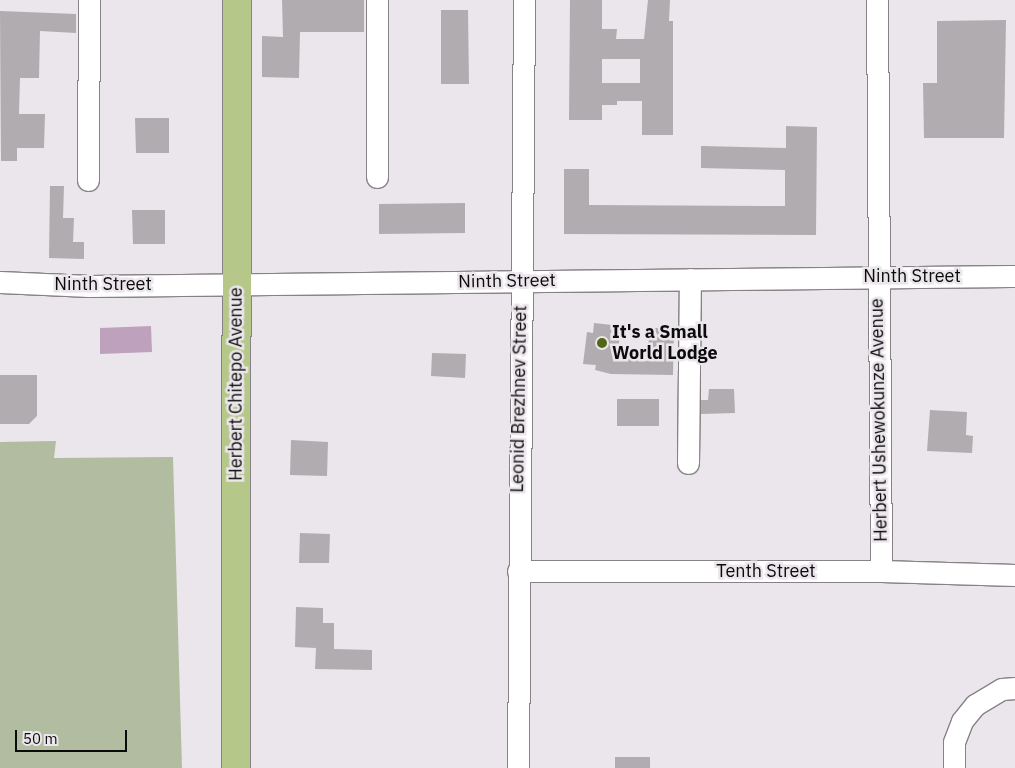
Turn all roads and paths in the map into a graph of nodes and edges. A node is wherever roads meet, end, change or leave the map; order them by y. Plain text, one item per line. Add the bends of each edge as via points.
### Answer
1 (89, 0) edge
2 (237, 0) edge
3 (377, 0) edge
4 (524, 0) edge
5 (877, 0) edge
6 (378, 177) dead end
7 (88, 180) dead end
8 (878, 276) junction
9 (1015, 276) edge
10 (690, 279) junction
11 (521, 281) junction
12 (0, 282) edge
13 (236, 283) junction
14 (688, 463) dead end
15 (881, 570) junction
16 (518, 571) junction
17 (1015, 575) edge
18 (1015, 688) edge
19 (236, 768) edge
20 (518, 768) edge
21 (954, 768) edge

1 - 7 street
2 - 13 main road, Herbert Chitepo Avenue
3 - 6 street
4 - 11 street, Leonid Brezhnev Street
5 - 8 street, Herbert Ushewokunze Avenue
8 - 9 street, Ninth Street
8 - 10 street, Ninth Street
8 - 15 street, Herbert Ushewokunze Avenue
10 - 11 street, Ninth Street
10 - 14 street
11 - 13 street, Ninth Street
11 - 16 street, Leonid Brezhnev Street
12 - 13 street, Ninth Street via 89,286
13 - 19 main road, Herbert Chitepo Avenue
15 - 16 street, Tenth Street
15 - 17 street, Tenth Street
16 - 20 street, Leonid Brezhnev Street
18 - 21 street via 1002,689 975,705 962,721 954,742

